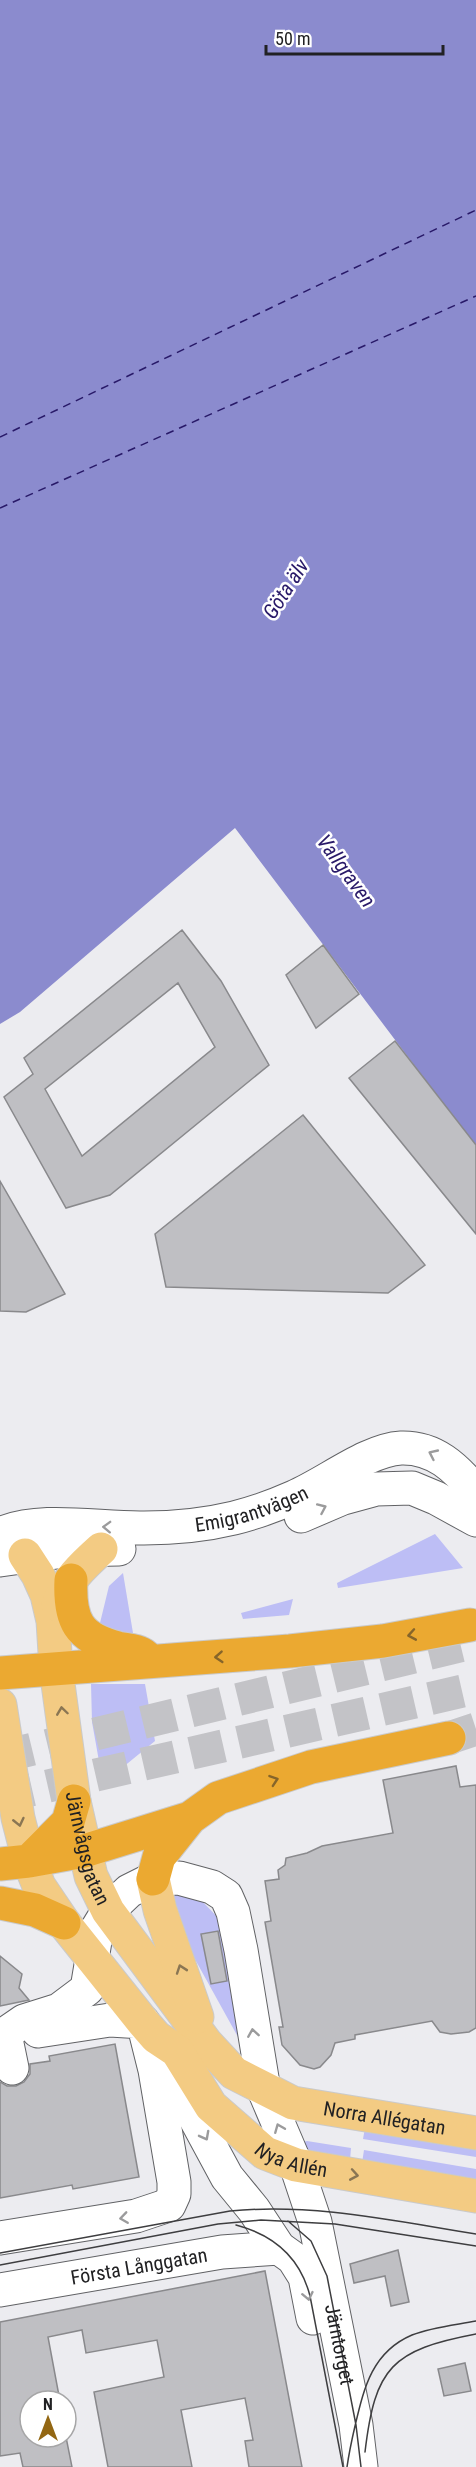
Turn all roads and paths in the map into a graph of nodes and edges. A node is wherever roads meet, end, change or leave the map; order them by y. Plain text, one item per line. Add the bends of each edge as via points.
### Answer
1 (476, 1492) edge
2 (476, 1520) edge
3 (0, 1534) edge
4 (101, 1550) junction
5 (8, 1553) edge
6 (71, 1580) junction
7 (53, 1621) junction
8 (470, 1624) dead end
9 (151, 1661) junction
10 (56, 1669) junction
11 (0, 1673) edge
12 (0, 1704) edge
13 (449, 1738) tunnel mouth
14 (74, 1801) junction
15 (190, 1818) junction
16 (84, 1851) junction
17 (15, 1863) edge
18 (153, 1879) junction
19 (0, 1903) edge
20 (108, 1911) junction
21 (64, 1923) junction
22 (91, 1955) junction
23 (150, 2030) junction
24 (2, 2034) edge
25 (206, 2043) junction
26 (12, 2068) dead end
27 (278, 2097) junction
28 (476, 2133) edge
29 (296, 2165) junction
30 (476, 2196) edge
31 (0, 2238) edge
32 (279, 2248) junction
33 (0, 2290) edge
34 (346, 2464) edge

1 -> 3 street, Emigrantvägen via 438,1455 418,1448 399,1448 374,1455 294,1497 199,1525 16,1527
4 -> 2 street, Emigrantvägen via 216,1542 376,1489 412,1488
4 - 5 street, Emigrantvägen
4 - 6 main road, Järnvågsgatan
5 - 7 main road, Järnvågsgatan via 38,1575
6 - 7 main road, Järnvågsgatan via 60,1597
6 - 9 highway via 70,1600 76,1625 89,1636 142,1653
7 - 10 main road, Järnvågsgatan
8 -> 9 highway via 383,1641
9 - 10 highway
10 - 11 highway
14 -> 10 main road, Järnvågsgatan
12 -> 17 main road via 11,1782
15 -> 13 highway via 218,1798 311,1767
14 - 16 main road, Järnvågsgatan
14 - 17 highway via 68,1822
15 - 16 highway
15 - 18 highway via 159,1857
16 - 17 highway
16 - 20 main road, Järnvågsgatan
17 - 21 main road via 39,1886
18 - 20 street via 129,1891
25 -> 18 main road, Järnvågsgatan via 160,1911
27 -> 18 street via 226,1896 212,1887 179,1878
19 - 21 highway
20 - 22 street via 97,1929
20 - 25 main road, Järnvågsgatan
21 - 22 main road
22 - 23 main road
22 - 24 street via 87,1989 59,2010 24,2021
23 - 24 street via 110,2020
23 - 29 main road, Nya Allén via 177,2051 211,2106 265,2153
23 -> 31 street via 174,2194 169,2205 136,2216
23 -> 32 street via 221,2166
24 - 26 street
25 - 27 main road, Järnvågsgatan via 234,2073
27 - 28 main road, Norra Allégatan
29 -> 27 street
29 -> 30 main road, Nya Allén
29 - 34 street, Järntorget via 315,2222 354,2413
32 - 33 street, Första Långgatan via 222,2252
32 -> 34 street, Järntorget via 293,2258 304,2277

